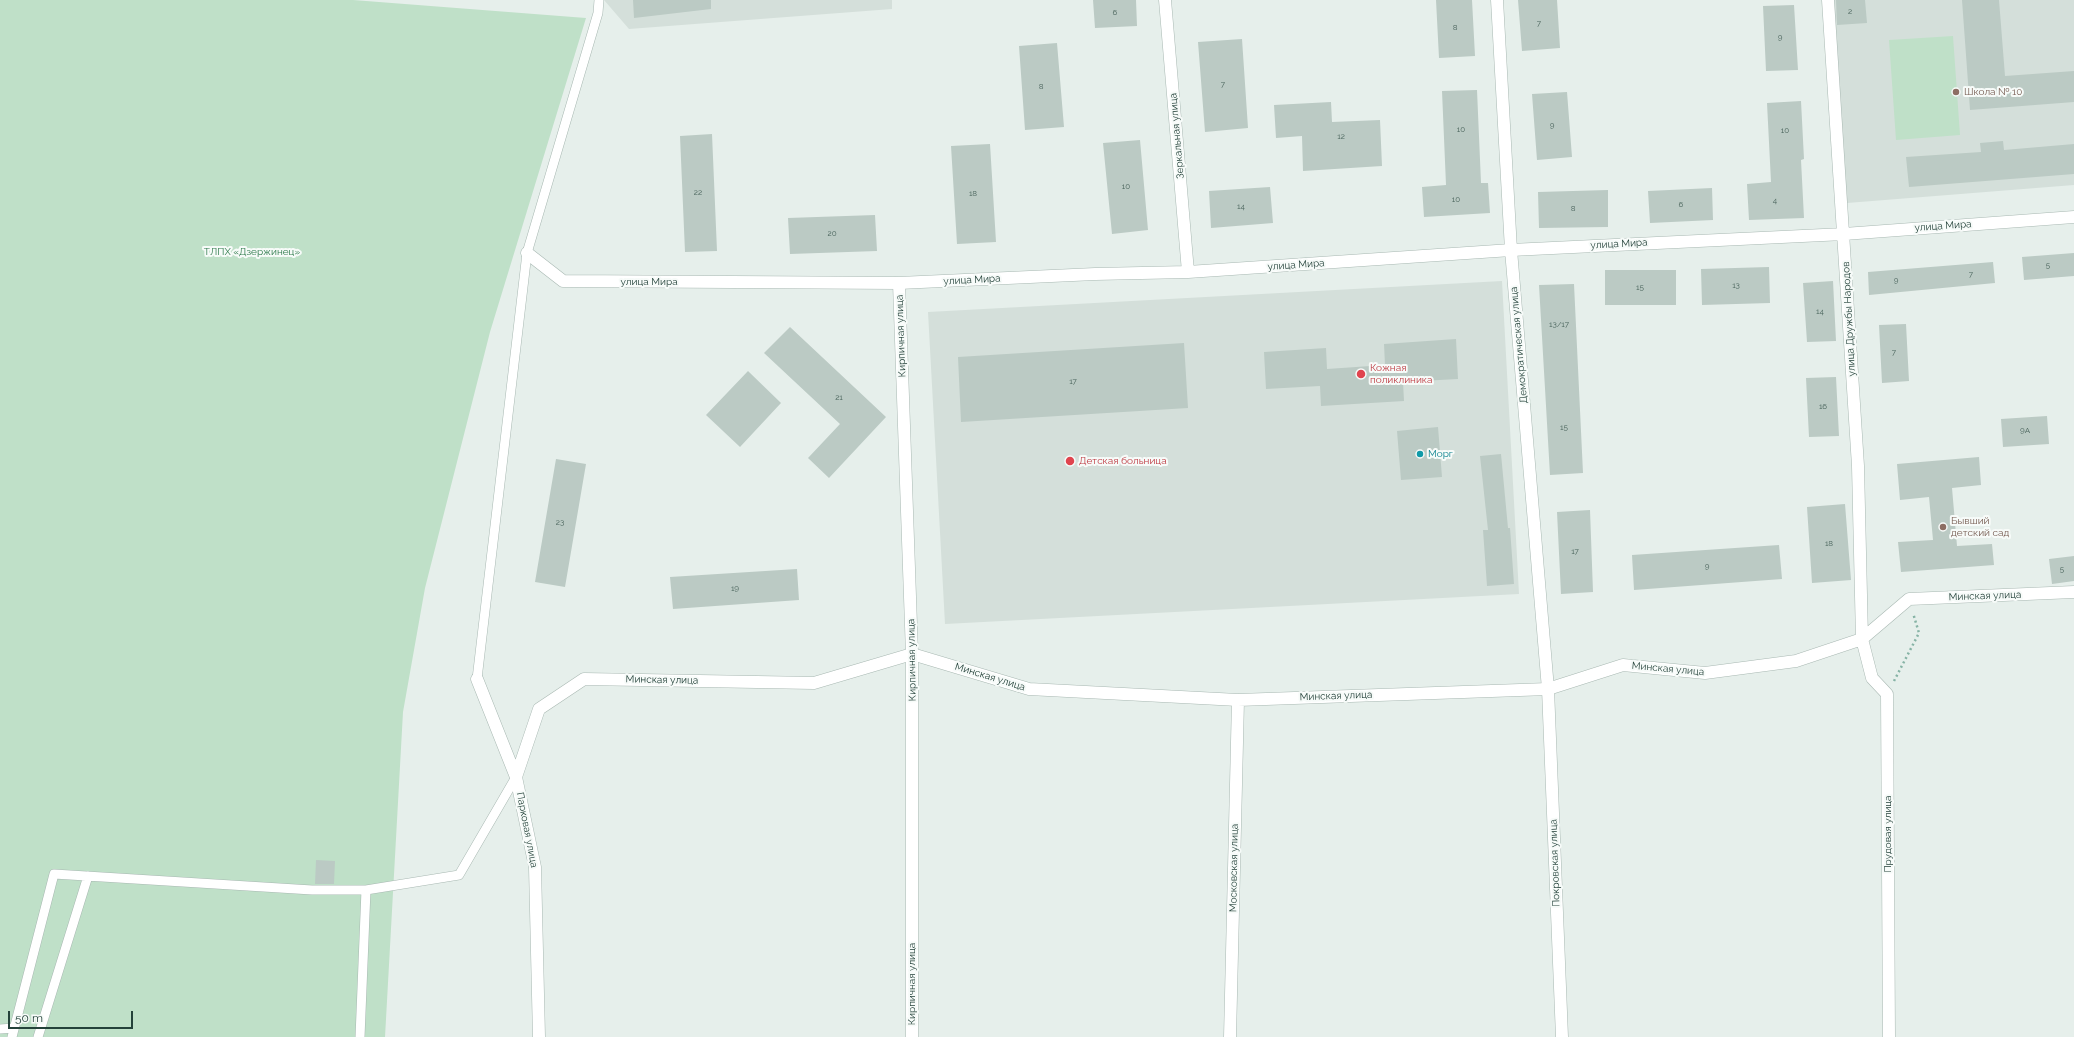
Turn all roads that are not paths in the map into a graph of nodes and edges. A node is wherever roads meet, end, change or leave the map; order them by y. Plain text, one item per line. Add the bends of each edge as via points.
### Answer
1 (599, 0) edge
2 (1165, 0) edge
3 (1497, 0) edge
4 (1828, 0) edge
5 (2074, 217) edge
6 (1844, 234) junction
7 (1512, 250) junction
8 (527, 253) junction
9 (1188, 272) junction
10 (899, 283) junction
11 (2074, 592) edge
12 (1862, 639) junction
13 (912, 654) junction
14 (477, 678) joint
15 (1548, 689) junction
16 (1238, 700) junction
17 (516, 777) junction
18 (88, 876) junction
19 (366, 890) junction
20 (0, 1029) edge
21 (13, 1033) edge
22 (38, 1037) edge
23 (360, 1037) edge
24 (539, 1037) edge
25 (912, 1037) edge
26 (1230, 1037) edge
27 (1562, 1037) edge
28 (1889, 1037) edge

1 - 8 lane via 598,13
2 - 9 street, Зеркальная улица
3 - 7 street, Демократическая улица
4 - 6 street, улица Дружбы Народов
5 - 6 street, улица Мира
6 - 7 street, улица Мира
6 - 12 street, улица Дружбы Народов via 1858,466
7 - 9 street, улица Мира
7 - 15 street, Демократическая улица
8 - 10 street, улица Мира via 563,281
8 - 14 lane
9 - 10 street, улица Мира
10 - 13 street, Кирпичная улица
11 - 12 street, Минская улица via 1909,599
12 - 15 street, Минская улица via 1796,661 1705,673 1623,665
12 - 28 street, Прудовая улица via 1872,678 1887,694
13 - 16 street, Минская улица via 1029,689
13 - 17 street, Минская улица via 814,683 584,679 539,709
13 - 25 street, Кирпичная улица
14 - 17 street, Парковая улица
15 - 16 street, Минская улица
15 - 27 street, Покровская улица
16 - 26 street, Московская улица
17 - 19 lane via 459,875
17 - 24 street, Парковая улица via 535,867
18 - 19 lane via 312,890
18 - 21 lane via 54,874
18 - 22 lane
19 - 23 lane
20 - 21 lane

